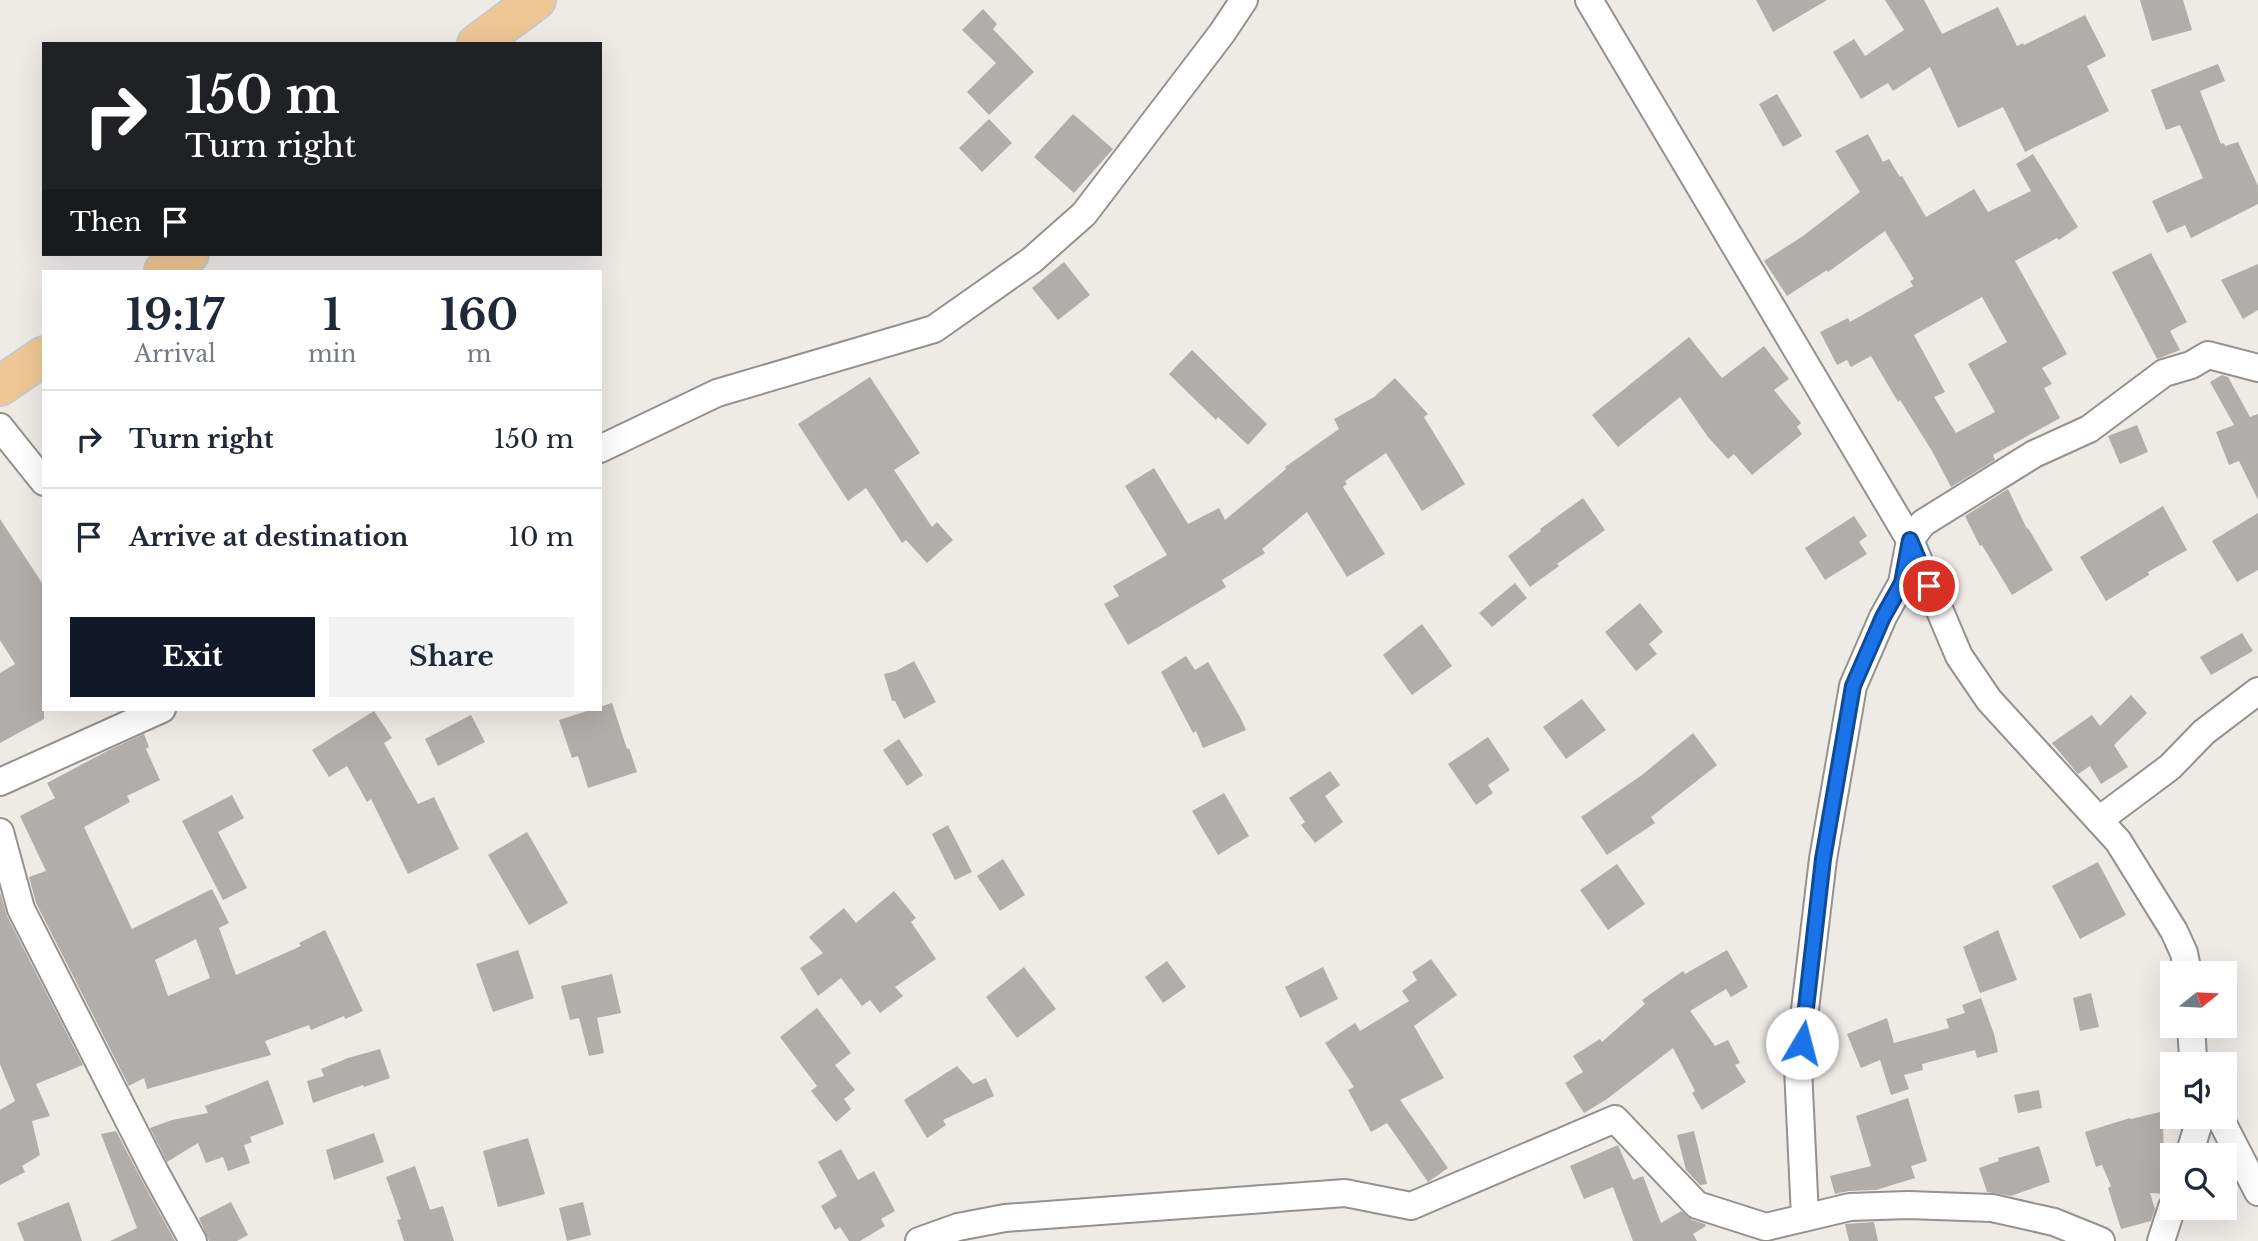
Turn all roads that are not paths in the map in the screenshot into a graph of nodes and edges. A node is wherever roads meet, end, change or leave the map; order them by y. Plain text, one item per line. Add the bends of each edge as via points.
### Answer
1 (536, 0) edge
2 (1244, 0) edge
3 (1589, 0) edge
4 (480, 42) edge
5 (185, 256) edge
6 (165, 270) edge
7 (42, 357) edge
8 (2258, 368) edge
9 (0, 386) edge
10 (0, 428) edge
11 (602, 448) edge
12 (42, 480) edge
13 (1910, 540) junction
14 (2258, 691) edge
15 (158, 711) edge
16 (0, 782) edge
17 (2099, 820) junction
18 (0, 832) edge
19 (2186, 961) edge
20 (2226, 1129) edge
21 (2258, 1192) edge
22 (1805, 1217) junction
23 (2168, 1220) edge
24 (193, 1241) edge
25 (919, 1241) edge
26 (2101, 1241) edge
27 (2161, 1241) edge

1 - 4 main road
2 - 11 street via 1084,214 1032,260 934,329 717,393
3 - 13 street
5 - 6 main road
7 - 9 main road
8 - 13 street via 2208,355 2164,373 2089,429 2034,453 1923,523
10 - 12 street
13 - 17 street via 1959,656 1989,700
13 - 22 street via 1902,583 1853,686 1823,859 1798,1068
14 - 17 street via 2204,732 2170,767
15 - 16 street
17 - 19 street via 2118,841 2174,931
18 - 24 street via 21,909
20 - 21 street
22 - 25 street via 1766,1227 1697,1205 1615,1119 1411,1206 1345,1193 1292,1196 1005,1218
22 - 26 street via 1850,1207 1992,1208 2054,1222
23 - 27 street

